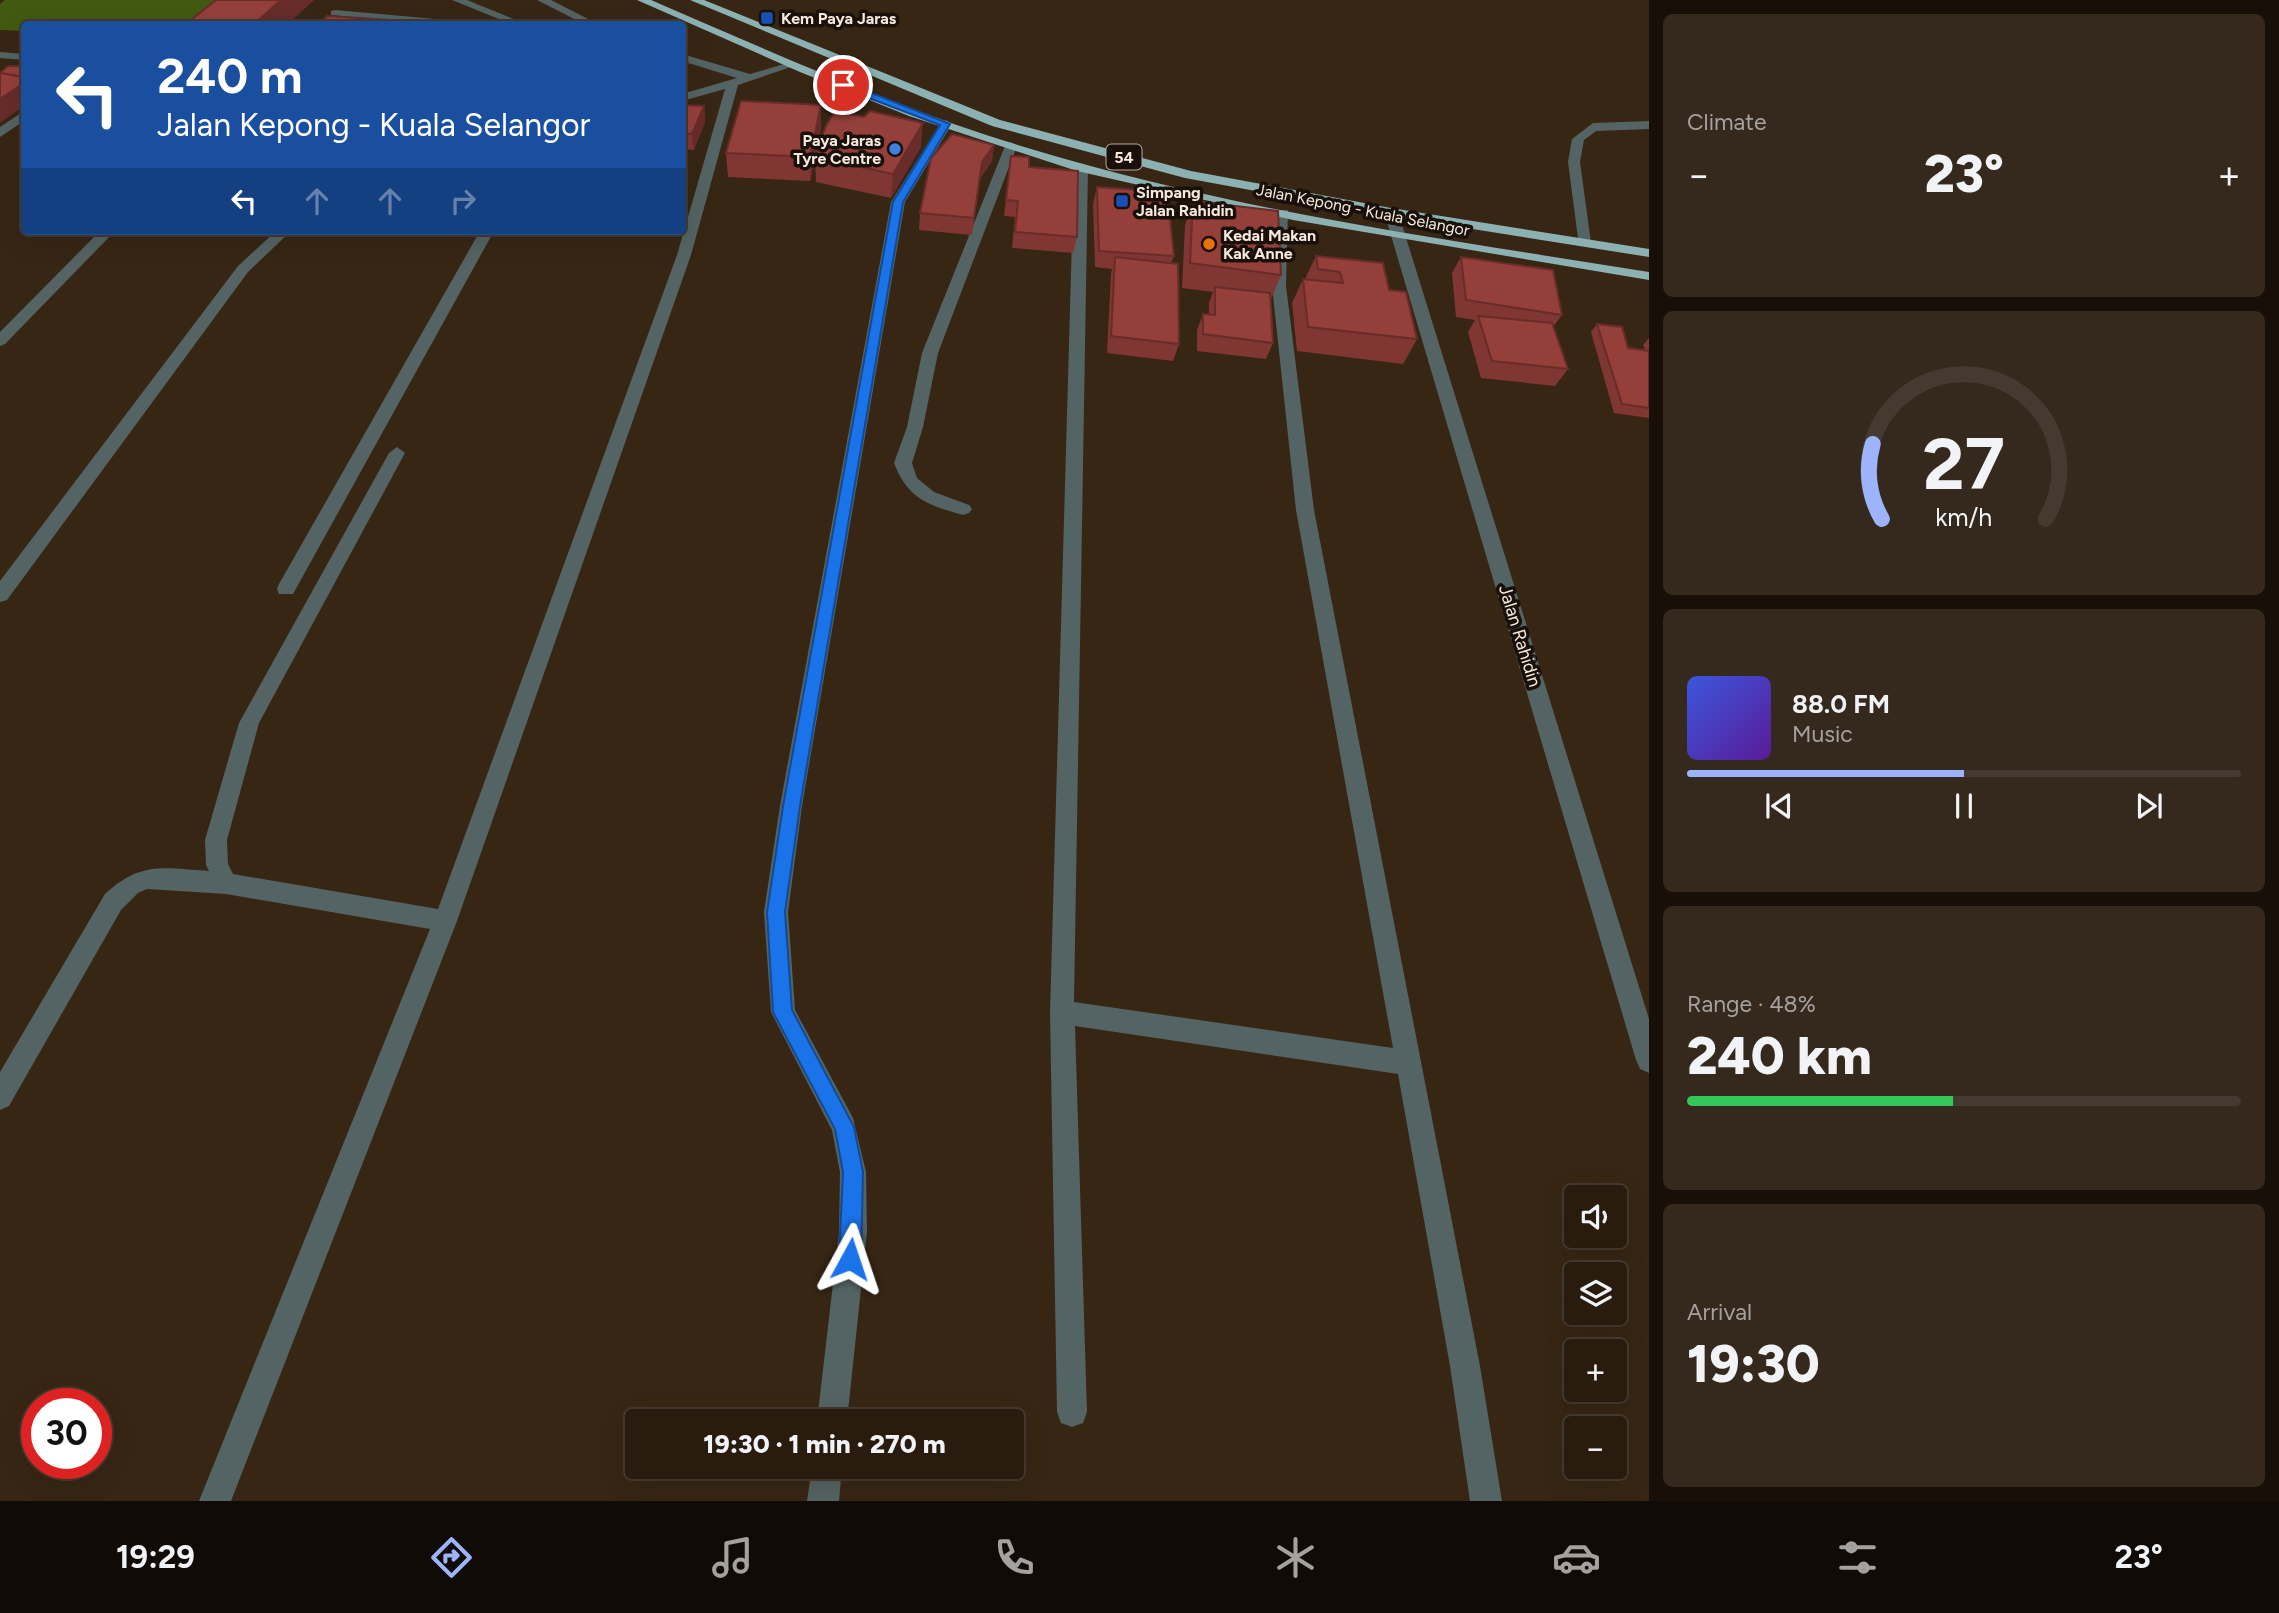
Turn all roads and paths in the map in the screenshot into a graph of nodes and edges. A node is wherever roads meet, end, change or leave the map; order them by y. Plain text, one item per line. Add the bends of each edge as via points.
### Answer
1 (344, 0) edge
2 (457, 0) edge
3 (542, 0) edge
4 (642, 0) edge
5 (695, 0) edge
6 (410, 21) edge
7 (512, 21) edge
8 (586, 21) edge
9 (0, 55) edge
10 (21, 57) edge
11 (686, 59) edge
12 (791, 65) junction
13 (742, 81) junction
14 (686, 97) edge
15 (21, 117) edge
16 (946, 124) junction
17 (1649, 125) edge
18 (0, 133) edge
19 (1010, 146) junction
20 (1081, 168) junction
21 (1391, 212) junction
22 (1283, 214) junction
23 (104, 235) edge
24 (280, 235) edge
25 (485, 235) edge
26 (1399, 237) junction
27 (1584, 243) junction
28 (1649, 253) edge
29 (1649, 276) edge
30 (0, 341) edge
31 (397, 453) dead end
32 (963, 509) dead end
33 (286, 589) dead end
34 (0, 595) edge
35 (226, 883) junction
36 (445, 921) junction
37 (1062, 1012) junction
38 (1649, 1060) edge
39 (1408, 1063) junction
40 (0, 1097) edge
41 (833, 1409) edge
42 (1072, 1412) dead end
43 (826, 1479) edge
44 (215, 1501) edge
45 (823, 1501) edge
46 (1486, 1501) edge

1 - 6 street via 331,16
2 - 7 street
3 - 8 street
4 - 12 highway, Jalan Kepong - Kuala Selangor / 54
5 - 21 highway, Jalan Kepong - Kuala Selangor / 54 via 996,122 1190,175
9 - 10 street
11 - 13 street
12 - 13 street
12 - 16 highway, Jalan Kepong - Kuala Selangor / 54
13 - 14 street
13 - 36 street via 684,256
15 - 18 street
16 - 19 highway, Jalan Kepong - Kuala Selangor / 54
16 - 41 street via 898,202 776,912 783,1012 844,1127 853,1172 853,1232
17 - 27 street via 1593,127 1578,139 1574,162
19 - 20 highway, Jalan Kepong - Kuala Selangor / 54
19 - 32 street via 930,353 903,463 910,481 928,496
20 - 22 highway, Jalan Kepong - Kuala Selangor / 54
20 - 37 street
21 - 26 street, Jalan Rahidin
21 - 27 highway, Jalan Kepong - Kuala Selangor / 54
22 - 26 highway, Jalan Kepong - Kuala Selangor / 54
22 - 39 street via 1279,286 1305,510
23 - 30 street
24 - 34 street via 243,269
25 - 33 street
26 - 29 highway, Jalan Kepong - Kuala Selangor / 54
26 - 38 street, Jalan Rahidin
27 - 28 highway, Jalan Kepong - Kuala Selangor / 54
31 - 35 street via 249,723 216,840 217,865
35 - 36 street
35 - 40 street via 146,879 113,902
36 - 44 street
37 - 39 street
37 - 42 street
39 - 46 street
43 - 45 street

